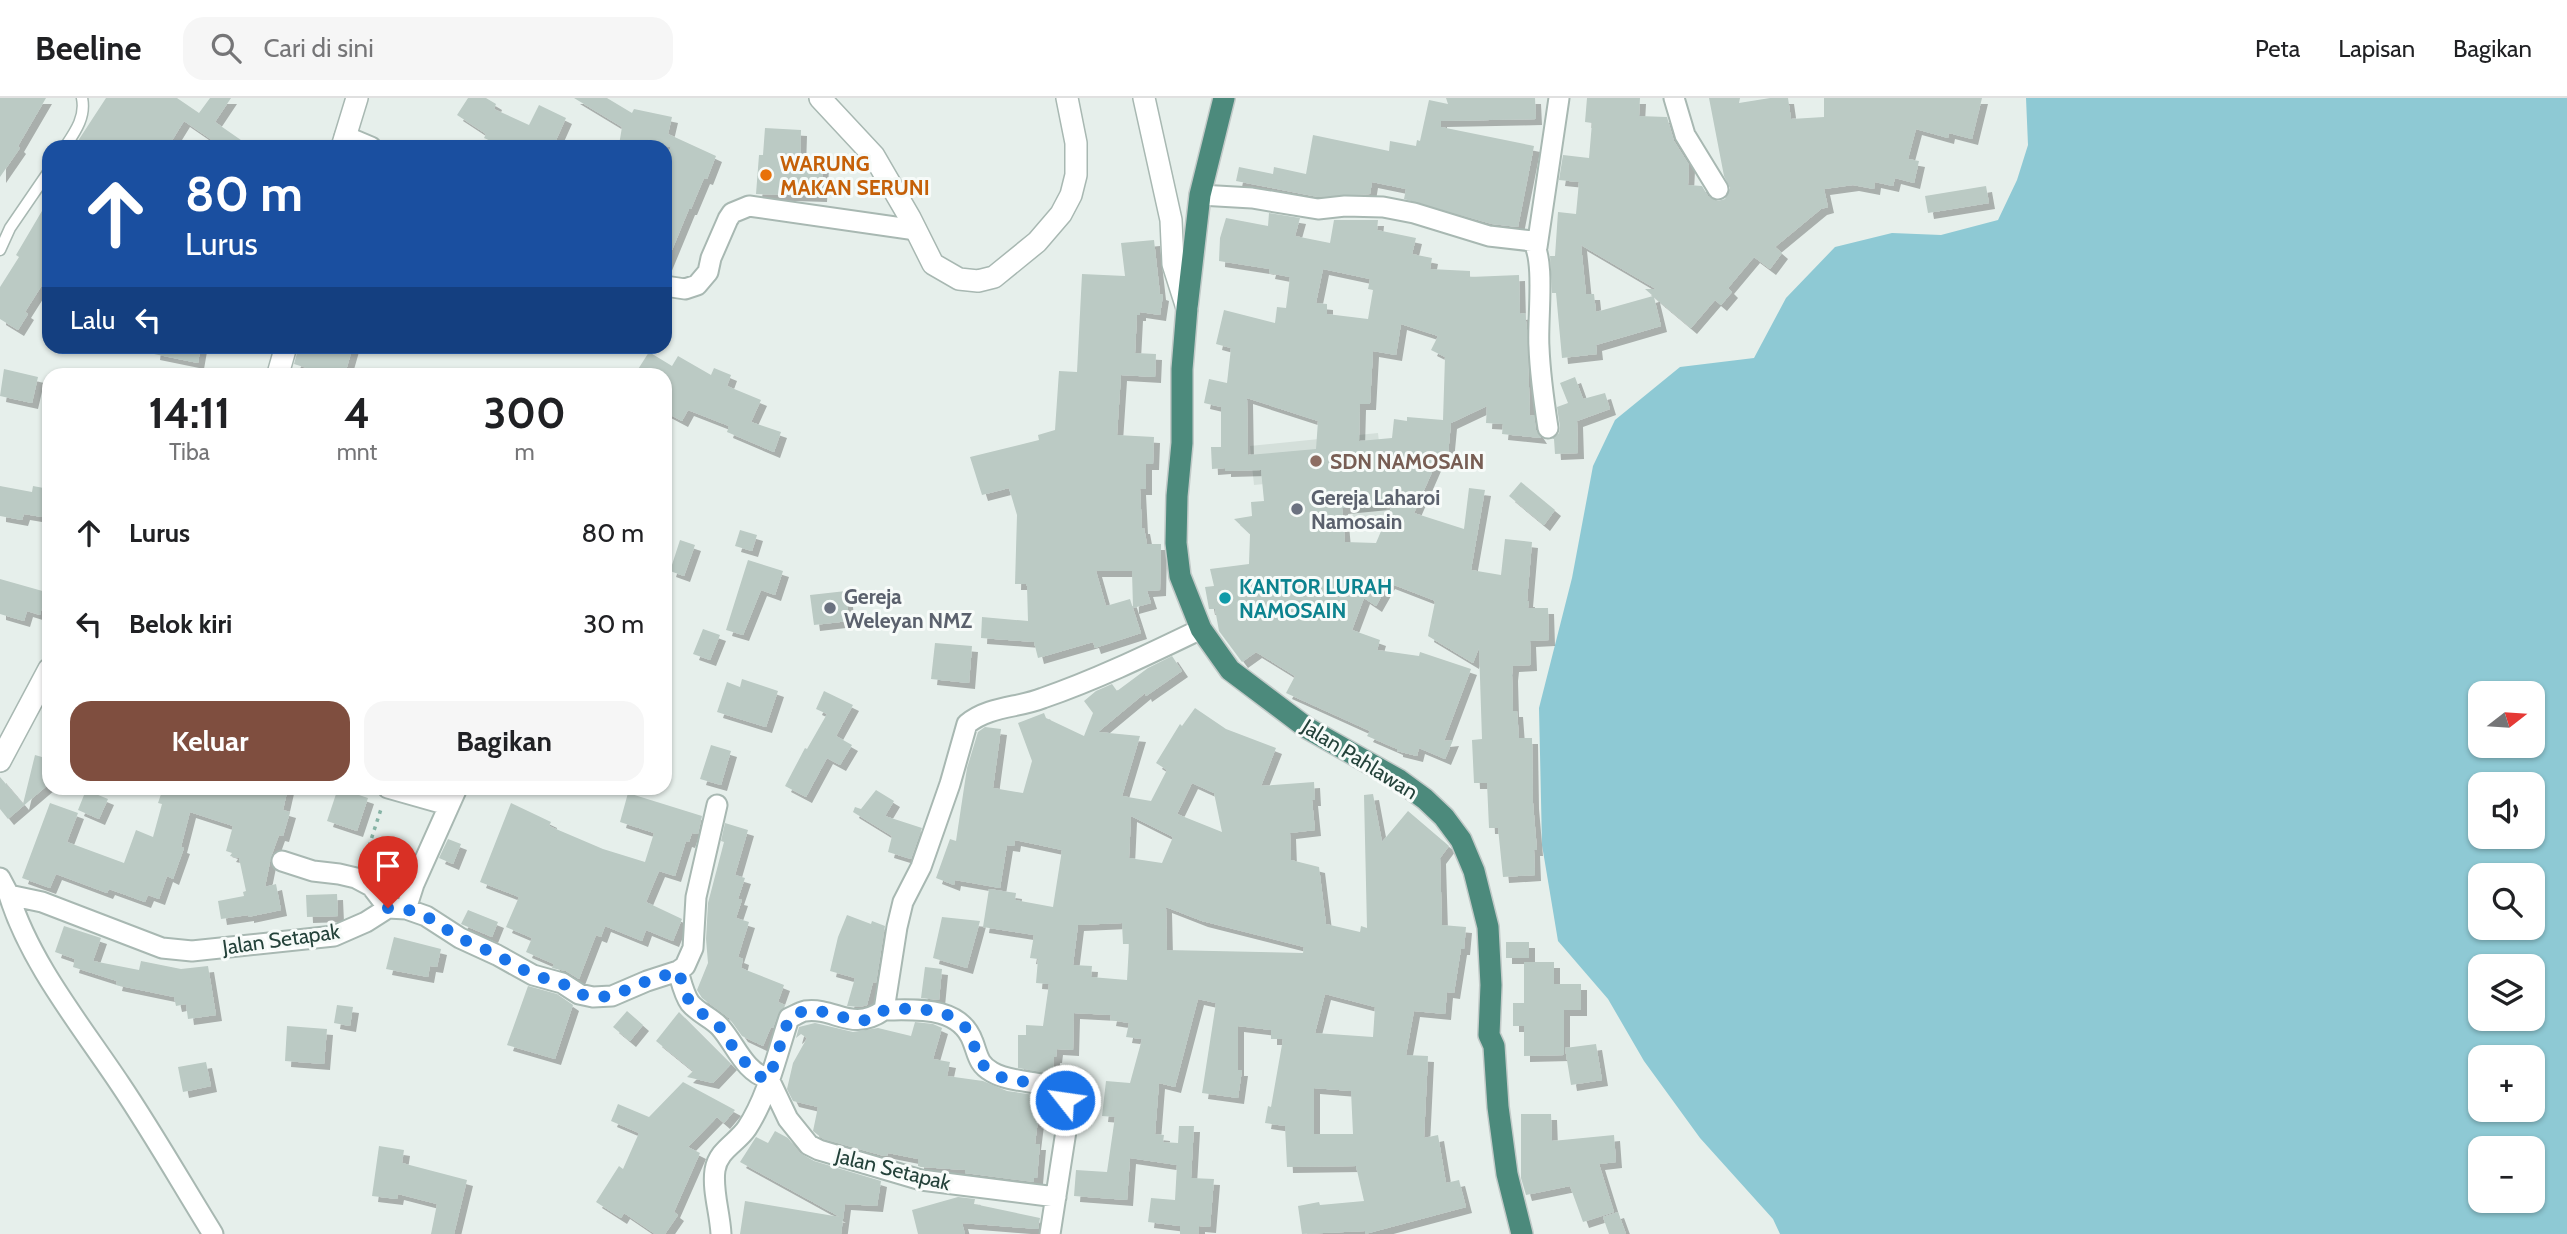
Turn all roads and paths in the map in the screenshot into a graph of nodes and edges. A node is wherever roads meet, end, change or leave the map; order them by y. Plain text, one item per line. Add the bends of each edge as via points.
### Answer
1 (82, 98) edge
2 (357, 98) edge
3 (820, 98) edge
4 (1068, 98) edge
5 (1144, 98) edge
6 (1224, 98) edge
7 (1559, 98) edge
8 (1674, 98) edge
9 (69, 140) edge
10 (345, 140) edge
11 (42, 181) edge
12 (1718, 189) dead end
13 (1200, 195) junction
14 (0, 221) edge
15 (10, 228) junction
16 (916, 230) junction
17 (1538, 247) junction
18 (0, 250) edge
19 (672, 287) edge
20 (1187, 309) junction
21 (1549, 428) dead end
22 (1201, 629) junction
23 (42, 682) edge
24 (0, 761) edge
25 (386, 795) edge
26 (453, 796) edge
27 (717, 805) dead end
28 (282, 861) dead end
29 (5, 886) edge
30 (371, 886) junction
31 (397, 908) junction
32 (678, 971) junction
33 (884, 1010) junction
34 (769, 1079) junction
35 (1056, 1197) junction
36 (213, 1234) edge
37 (721, 1234) edge
38 (1051, 1234) edge
39 (1522, 1234) edge

1 - 9 lane via 82,117
2 - 10 street
3 - 16 street via 874,156
4 - 16 street via 1076,175 1061,214 1037,242 994,277 978,281 959,279 933,264
5 - 20 street via 1171,219 1173,264
6 - 13 highway, Jalan Pahlawan
7 - 17 street
8 - 12 street via 1685,135
11 - 15 lane
13 - 17 street via 1318,209 1383,207 1489,236 1532,241
13 - 20 highway, Jalan Pahlawan
14 - 15 lane
15 - 18 lane
16 - 19 street via 749,205 728,219 708,272 696,285
17 - 21 street via 1539,348
20 - 22 highway, Jalan Pahlawan via 1176,543 1180,576
22 - 33 street via 1098,678 1039,700 984,713 967,724 921,867 903,902
22 - 39 highway, Jalan Pahlawan via 1230,670 1307,727 1425,799 1461,840 1488,927 1489,1035 1494,1046 1507,1174
23 - 24 street
25 - 30 path via 369,846
26 - 31 street via 414,884
27 - 32 street via 696,897 693,948
28 - 30 street
29 - 31 street, Jalan Setapak via 176,951 334,936
29 - 36 street, Jalan Setapak via 51,980 160,1144
30 - 31 street
31 - 32 street via 426,916 460,938 579,994 612,996
32 - 34 street, Jalan Setapak via 690,1004 722,1029 749,1066
33 - 34 street via 870,1020 805,1011 789,1018
33 - 35 street via 927,1010 952,1016 971,1035 977,1059 985,1068 1005,1079 1055,1086 1063,1093 1066,1131
34 - 35 street, Jalan Setapak via 788,1119 809,1145 819,1150 921,1180
34 - 37 street via 745,1130 718,1159
35 - 38 street

